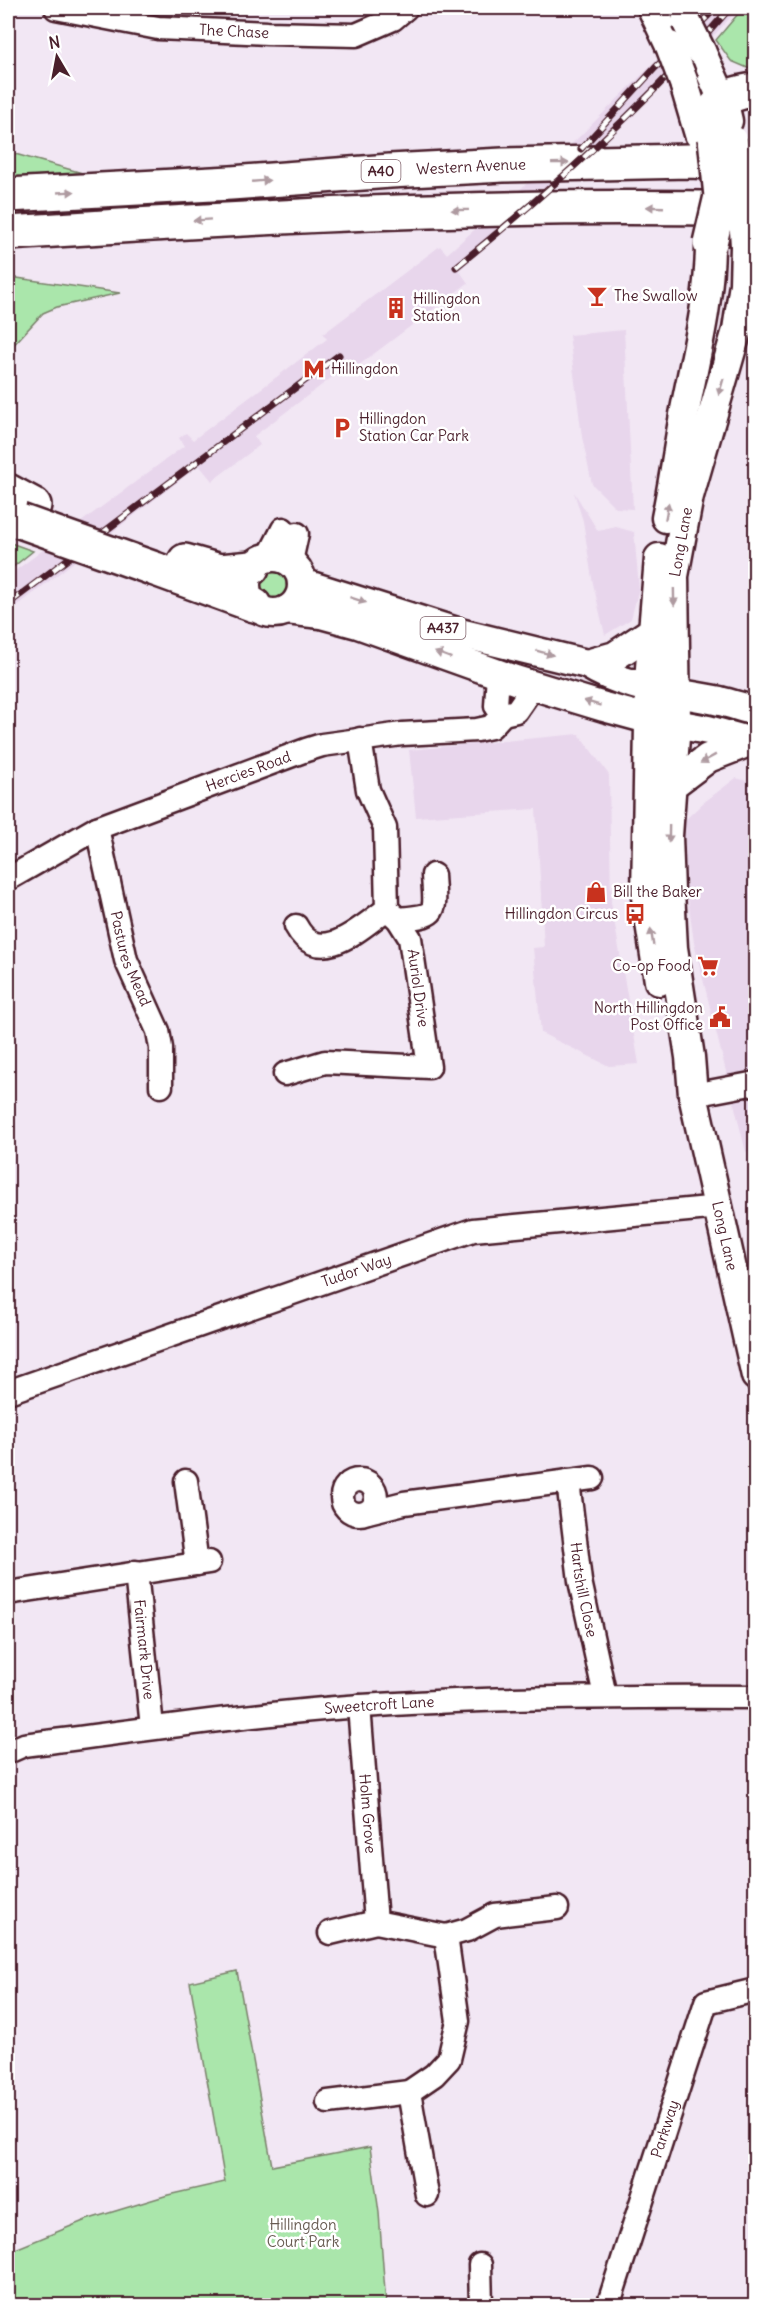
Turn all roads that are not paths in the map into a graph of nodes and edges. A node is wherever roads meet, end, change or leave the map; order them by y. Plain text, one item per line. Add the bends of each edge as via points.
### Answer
1 (56, 8) edge
2 (406, 8) edge
3 (652, 8) edge
4 (677, 23) edge
5 (756, 90) edge
6 (723, 100) junction
7 (716, 137) junction
8 (756, 164) edge
9 (8, 195) edge
10 (756, 210) edge
11 (8, 233) edge
12 (710, 243) joint
13 (17, 508) edge
14 (290, 532) dead end
15 (159, 561) junction
16 (279, 569) junction
17 (254, 605) junction
18 (287, 610) junction
19 (651, 632) junction
20 (587, 664) junction
21 (498, 674) junction
22 (534, 685) junction
23 (662, 692) junction
24 (756, 711) edge
25 (503, 714) junction
26 (662, 721) junction
27 (360, 740) junction
28 (752, 743) edge
29 (672, 785) junction
30 (97, 828) junction
31 (433, 875) dead end
32 (8, 879) edge
33 (393, 914) junction
34 (296, 926) dead end
35 (285, 1074) dead end
36 (756, 1083) edge
37 (161, 1086) dead end
38 (693, 1095) junction
39 (720, 1207) junction
40 (756, 1376) edge
41 (8, 1392) edge
42 (592, 1478) dead end
43 (186, 1481) dead end
44 (568, 1481) junction
45 (368, 1512) dead end
46 (136, 1572) junction
47 (8, 1593) edge
48 (605, 1696) junction
49 (756, 1698) edge
50 (359, 1706) junction
51 (152, 1727) junction
52 (8, 1752) edge
53 (557, 1908) dead end
54 (376, 1922) junction
55 (330, 1933) dead end
56 (446, 1936) junction
57 (756, 1990) edge
58 (409, 2092) junction
59 (328, 2102) dead end
60 (427, 2195) dead end
61 (480, 2265) dead end
62 (481, 2306) edge
63 (608, 2306) edge

1 - 2 street, The Chase via 158,28 356,35 393,19
3 - 4 main road, Long Lane
4 - 6 main road, Long Lane, bridge via 706,60
4 - 7 main road, Long Lane, bridge via 684,83
5 - 6 highway
6 - 7 highway via 713,114
7 - 12 highway, bridge via 721,196
7 -> 23 main road, Long Lane, bridge via 742,198 744,284 737,330 690,496 674,576
9 -> 8 highway, Western Avenue / A40 via 503,165 689,161
10 -> 11 highway via 636,206 404,212
19 -> 12 main road, Long Lane via 656,573 710,275
13 - 15 highway
14 - 16 street
15 - 16 highway via 220,571
15 - 17 highway
16 - 17 main road via 247,577 246,587
16 - 18 main road via 301,594
16 -> 20 main road, A437 via 460,633
17 - 18 main road via 264,612
21 -> 18 main road, A437 via 358,624
19 - 20 main road via 615,656
19 - 23 main road, Long Lane
20 - 23 main road via 605,675
21 - 22 main road, A437
21 - 25 street via 496,706
22 - 25 street, Hercies Road via 516,711
26 -> 22 main road, A437
23 - 24 main road
23 - 26 main road, Long Lane
25 - 27 street, Hercies Road via 491,726 477,730
26 - 28 main road, A437
26 - 29 main road, Long Lane
38 -> 26 main road, Long Lane via 678,1062 666,1017 646,897
27 - 30 street, Hercies Road via 306,750
27 - 33 street, Auriol Drive via 368,790 384,828
28 -> 29 main road via 708,758
29 -> 38 main road, Long Lane via 668,836 673,948
30 - 32 street, Hercies Road
30 - 37 street, Pastures Mead via 126,960 158,1031
31 - 33 street via 432,913 425,917
33 - 34 street via 327,945 308,941
33 - 35 street, Auriol Drive via 410,938 429,1067 325,1062
36 - 38 street
38 - 39 main road, Long Lane
39 - 40 main road, Long Lane
39 - 41 street, Tudor Way via 473,1230
42 - 44 street
43 - 46 street via 203,1563
44 - 45 street via 404,1503
44 - 48 street, Hartshill Close via 580,1581
46 - 47 street
46 - 51 street, Fairmark Drive
48 - 49 street, Sweetcroft Lane
48 - 50 street, Sweetcroft Lane
50 - 51 street, Sweetcroft Lane
50 - 54 street, Holm Grove
51 - 52 street, Sweetcroft Lane via 24,1745
53 - 56 street via 495,1915
54 - 55 street
54 - 56 street
56 - 58 street via 458,2021 449,2059
57 - 63 street, Parkway via 706,2002
58 - 59 street
58 - 60 street
61 - 62 street

